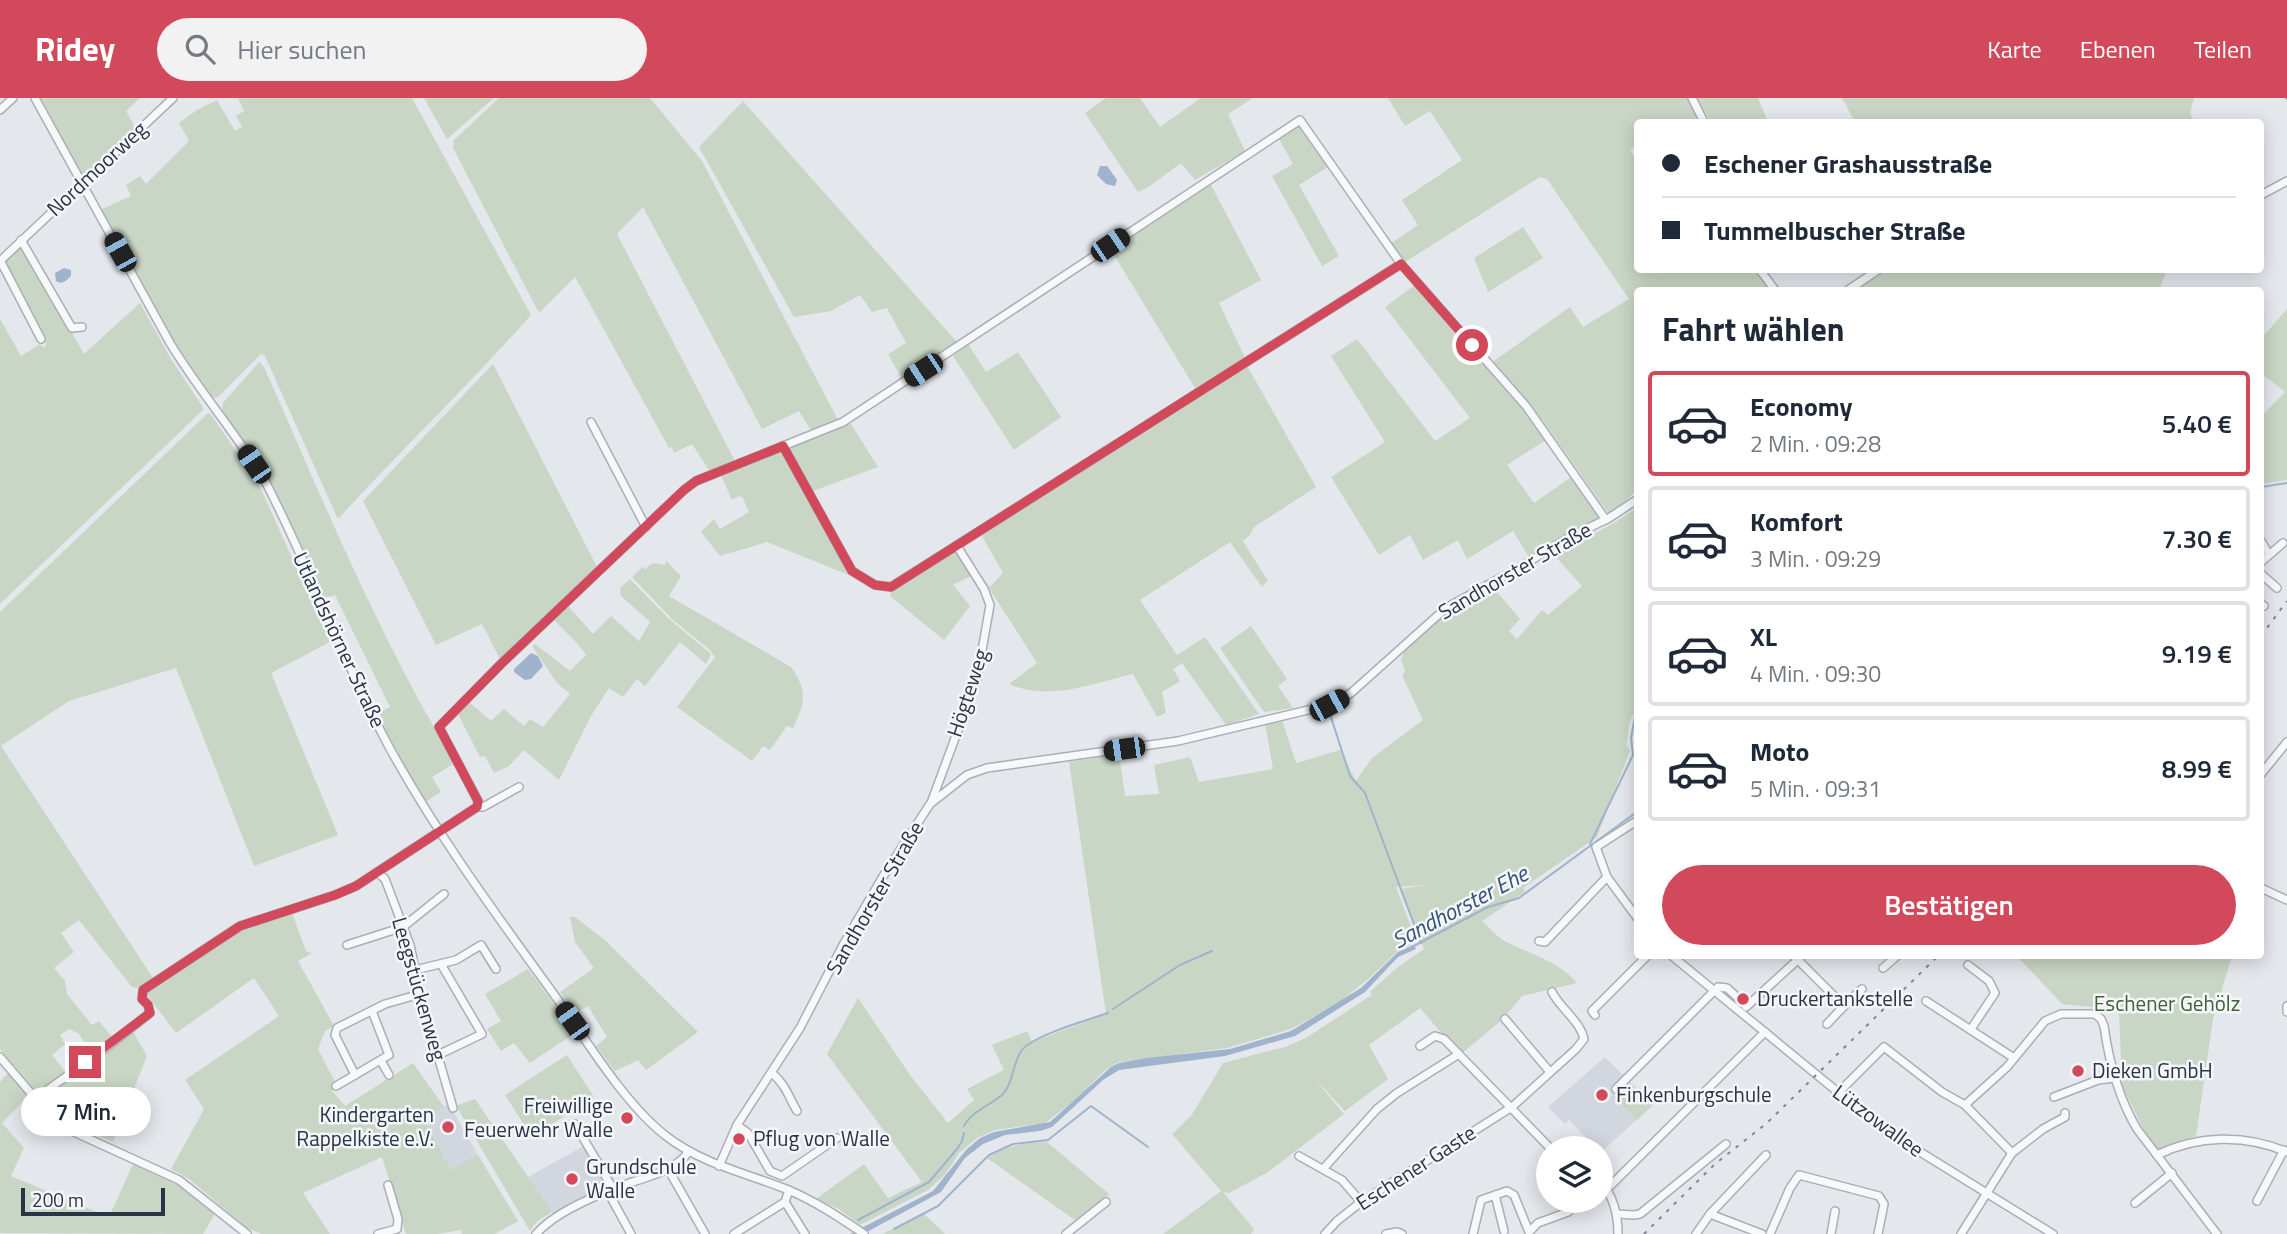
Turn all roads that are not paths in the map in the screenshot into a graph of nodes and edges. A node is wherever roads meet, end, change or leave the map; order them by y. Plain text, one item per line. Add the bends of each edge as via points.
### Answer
1 (13, 98) edge
2 (35, 98) edge
3 (173, 98) edge
4 (1692, 98) edge
5 (0, 110) edge
6 (1702, 119) edge
7 (2287, 181) edge
8 (82, 184) junction
9 (2264, 193) edge
10 (21, 240) junction
11 (0, 261) edge
12 (1401, 264) junction
13 (1874, 273) edge
14 (1852, 287) edge
15 (82, 327) dead end
16 (41, 339) dead end
17 (591, 422) dead end
18 (783, 446) junction
19 (1634, 502) edge
20 (1606, 520) junction
21 (646, 527) junction
22 (2283, 543) dead end
23 (2264, 545) edge
24 (957, 546) junction
25 (2270, 554) junction
26 (2264, 559) edge
27 (2264, 577) edge
28 (2277, 588) dead end
29 (2287, 742) edge
30 (2264, 771) edge
31 (519, 787) dead end
32 (930, 804) junction
33 (477, 807) junction
34 (1634, 823) edge
35 (439, 831) junction
36 (377, 872) junction
37 (1607, 877) junction
38 (2264, 889) edge
39 (444, 894) dead end
40 (2287, 900) edge
41 (1634, 914) edge
42 (403, 927) junction
43 (1539, 941) dead end
44 (347, 945) dead end
45 (1644, 959) edge
46 (1676, 959) edge
47 (1796, 959) edge
48 (1800, 959) edge
49 (1893, 959) edge
50 (441, 964) junction
51 (1968, 965) dead end
52 (1883, 968) dead end
53 (496, 969) dead end
54 (415, 970) junction
55 (1862, 989) dead end
56 (1713, 991) junction
57 (1552, 992) dead end
58 (421, 994) junction
59 (1926, 1001) dead end
60 (1747, 1006) junction
61 (1844, 1006) junction
62 (372, 1011) junction
63 (1741, 1013) junction
64 (1595, 1015) dead end
65 (1505, 1019) dead end
66 (1827, 1024) dead end
67 (1971, 1029) junction
68 (1765, 1032) junction
69 (1420, 1046) dead end
70 (1459, 1054) junction
71 (438, 1055) junction
72 (0, 1057) edge
73 (2014, 1058) junction
74 (382, 1061) junction
75 (1550, 1072) junction
76 (772, 1073) junction
77 (355, 1075) junction
78 (389, 1075) dead end
79 (2114, 1078) junction
80 (336, 1086) dead end
81 (1616, 1089) dead end
82 (1838, 1093) junction
83 (2054, 1097) dead end
84 (36, 1098) junction
85 (1965, 1105) junction
86 (1512, 1107) junction
87 (453, 1108) dead end
88 (797, 1111) dead end
89 (2064, 1114) dead end
90 (575, 1124) dead end
91 (737, 1125) junction
92 (1539, 1136) edge
93 (837, 1138) dead end
94 (1726, 1144) dead end
95 (689, 1151) junction
96 (2286, 1151) edge
97 (2012, 1153) junction
98 (1766, 1155) dead end
99 (2157, 1155) junction
100 (1299, 1156) dead end
101 (719, 1166) junction
102 (668, 1169) junction
103 (1323, 1169) junction
104 (2172, 1173) junction
105 (1613, 1181) edge
106 (388, 1185) dead end
107 (789, 1190) junction
108 (610, 1191) junction
109 (1986, 1193) junction
110 (1495, 1195) junction
111 (2257, 1201) dead end
112 (785, 1202) junction
113 (1106, 1202) dead end
114 (1361, 1202) junction
115 (2135, 1203) dead end
116 (1613, 1206) edge
117 (1835, 1211) dead end
118 (1565, 1213) edge
119 (1617, 1214) junction
120 (1710, 1214) junction
121 (1504, 1231) dead end
122 (1529, 1233) edge
123 (247, 1234) edge
124 (379, 1234) edge
125 (536, 1234) edge
126 (631, 1234) edge
127 (705, 1234) edge
128 (734, 1234) edge
129 (805, 1234) edge
130 (864, 1234) edge
131 (1066, 1234) edge
132 (1325, 1234) edge
133 (1386, 1234) edge
134 (1402, 1234) edge
135 (1473, 1234) edge
136 (1618, 1234) edge
137 (1696, 1234) edge
138 (1762, 1234) edge
139 (1770, 1234) edge
140 (1830, 1234) edge
141 (1878, 1234) edge
142 (1961, 1234) edge
143 (2053, 1234) edge
144 (2217, 1234) edge

1 - 5 street
2 - 8 street, Utlandshörner Straße
3 - 8 street, Nordmoorweg
4 - 6 street
7 - 9 street
8 - 10 street, Nordmoorweg
8 - 35 street, Utlandshörner Straße via 176,354 265,481 378,725
10 - 11 street, Nordmoorweg
10 - 15 street via 72,328
11 - 16 street, Nordmoorweg
12 - 18 street via 1300,120 853,416
12 - 20 street via 1526,406
12 - 24 street
13 - 14 street
17 - 21 street
18 - 21 street via 696,481
18 - 24 street via 852,571 875,585 891,587
19 - 20 street, Sandhorster Straße
20 - 32 street, Sandhorster Straße via 1446,608 1352,693 1329,705 1178,741 987,768 967,775
21 - 33 street via 439,727
22 - 25 street
23 - 25 street
24 - 32 street, Högteweg via 990,605 977,679
25 - 26 street
27 - 28 street
29 - 30 street
31 - 33 street
32 - 76 street, Sandhorster Straße via 881,878
33 - 35 street
34 - 37 street via 1595,847
35 - 36 street
35 - 95 street, Utlandshörner Straße via 631,1099 666,1136
36 - 42 street, Leegstückenweg via 385,879
36 - 84 street via 335,895 258,918 224,934 143,990 142,999 150,1013
37 - 41 street
37 - 43 street via 1545,942
38 - 40 street
39 - 42 street
42 - 44 street
42 - 54 street, Leegstückenweg
45 - 64 street via 1592,1011
46 - 56 street, Lützowallee
47 - 60 street
48 - 61 street
49 - 52 street
50 - 53 street via 481,945
50 - 54 street
50 - 71 street via 482,1034
51 - 67 street via 1989,981 1995,993
54 - 58 street, Leegstückenweg
55 - 61 street
56 - 60 street, Lützowallee via 1723,986
56 - 63 street, Lützowallee
56 - 81 street
57 - 75 street, Eschener Gaste via 1584,1035 1576,1049
58 - 62 street
58 - 71 street, Leegstückenweg
59 - 67 street
60 - 63 street
61 - 66 street
62 - 74 street via 389,1053
62 - 77 street via 339,1026 334,1033
63 - 68 street, Lützowallee
65 - 75 street
67 - 73 street
68 - 82 street, Lützowallee
68 - 105 street
69 - 70 street via 1434,1036
70 - 86 street
70 - 103 street via 1377,1109
71 - 87 street, Leegstückenweg
72 - 84 street
73 - 79 street via 2054,1016 2095,1014 2104,1026
73 - 85 street
74 - 77 street
74 - 78 street
75 - 86 street, Eschener Gaste
76 - 88 street via 785,1085
76 - 91 street, Sandhorster Straße
77 - 80 street
79 - 83 street
79 - 99 street via 2129,1115
82 - 85 street via 1884,1047
82 - 109 street, Lützowallee via 1883,1129
84 - 123 street via 63,1127 190,1186
85 - 97 street
86 - 92 street
86 - 114 street, Eschener Gaste
89 - 97 street
90 - 108 street
91 - 93 street via 748,1133 770,1171 782,1176
91 - 101 street, Sandhorster Straße
94 - 119 street via 1640,1214
95 - 101 street, Utlandshörner Straße
95 - 102 street
96 - 99 street via 2236,1138 2196,1142
96 - 111 street
97 - 109 street
98 - 120 street
99 - 104 street
100 - 103 street
101 - 107 street, Utlandshörner Straße
102 - 108 street
102 - 127 street
103 - 114 street via 1342,1180
104 - 115 street
104 - 144 street
106 - 124 street via 397,1229
107 - 112 street
107 - 130 street, Utlandshörner Straße
108 - 125 street via 553,1219
108 - 126 street
109 - 142 street
109 - 143 street, Lützowallee
110 - 121 street
110 - 122 street via 1507,1191 1514,1195
110 - 135 street via 1481,1200
112 - 128 street
112 - 129 street
113 - 131 street
114 - 132 street, Eschener Gaste
116 - 119 street
117 - 140 street
118 - 122 street via 1538,1223
119 - 136 street
120 - 137 street
120 - 138 street
133 - 134 street
139 - 141 street via 1799,1175 1879,1196 1884,1204

